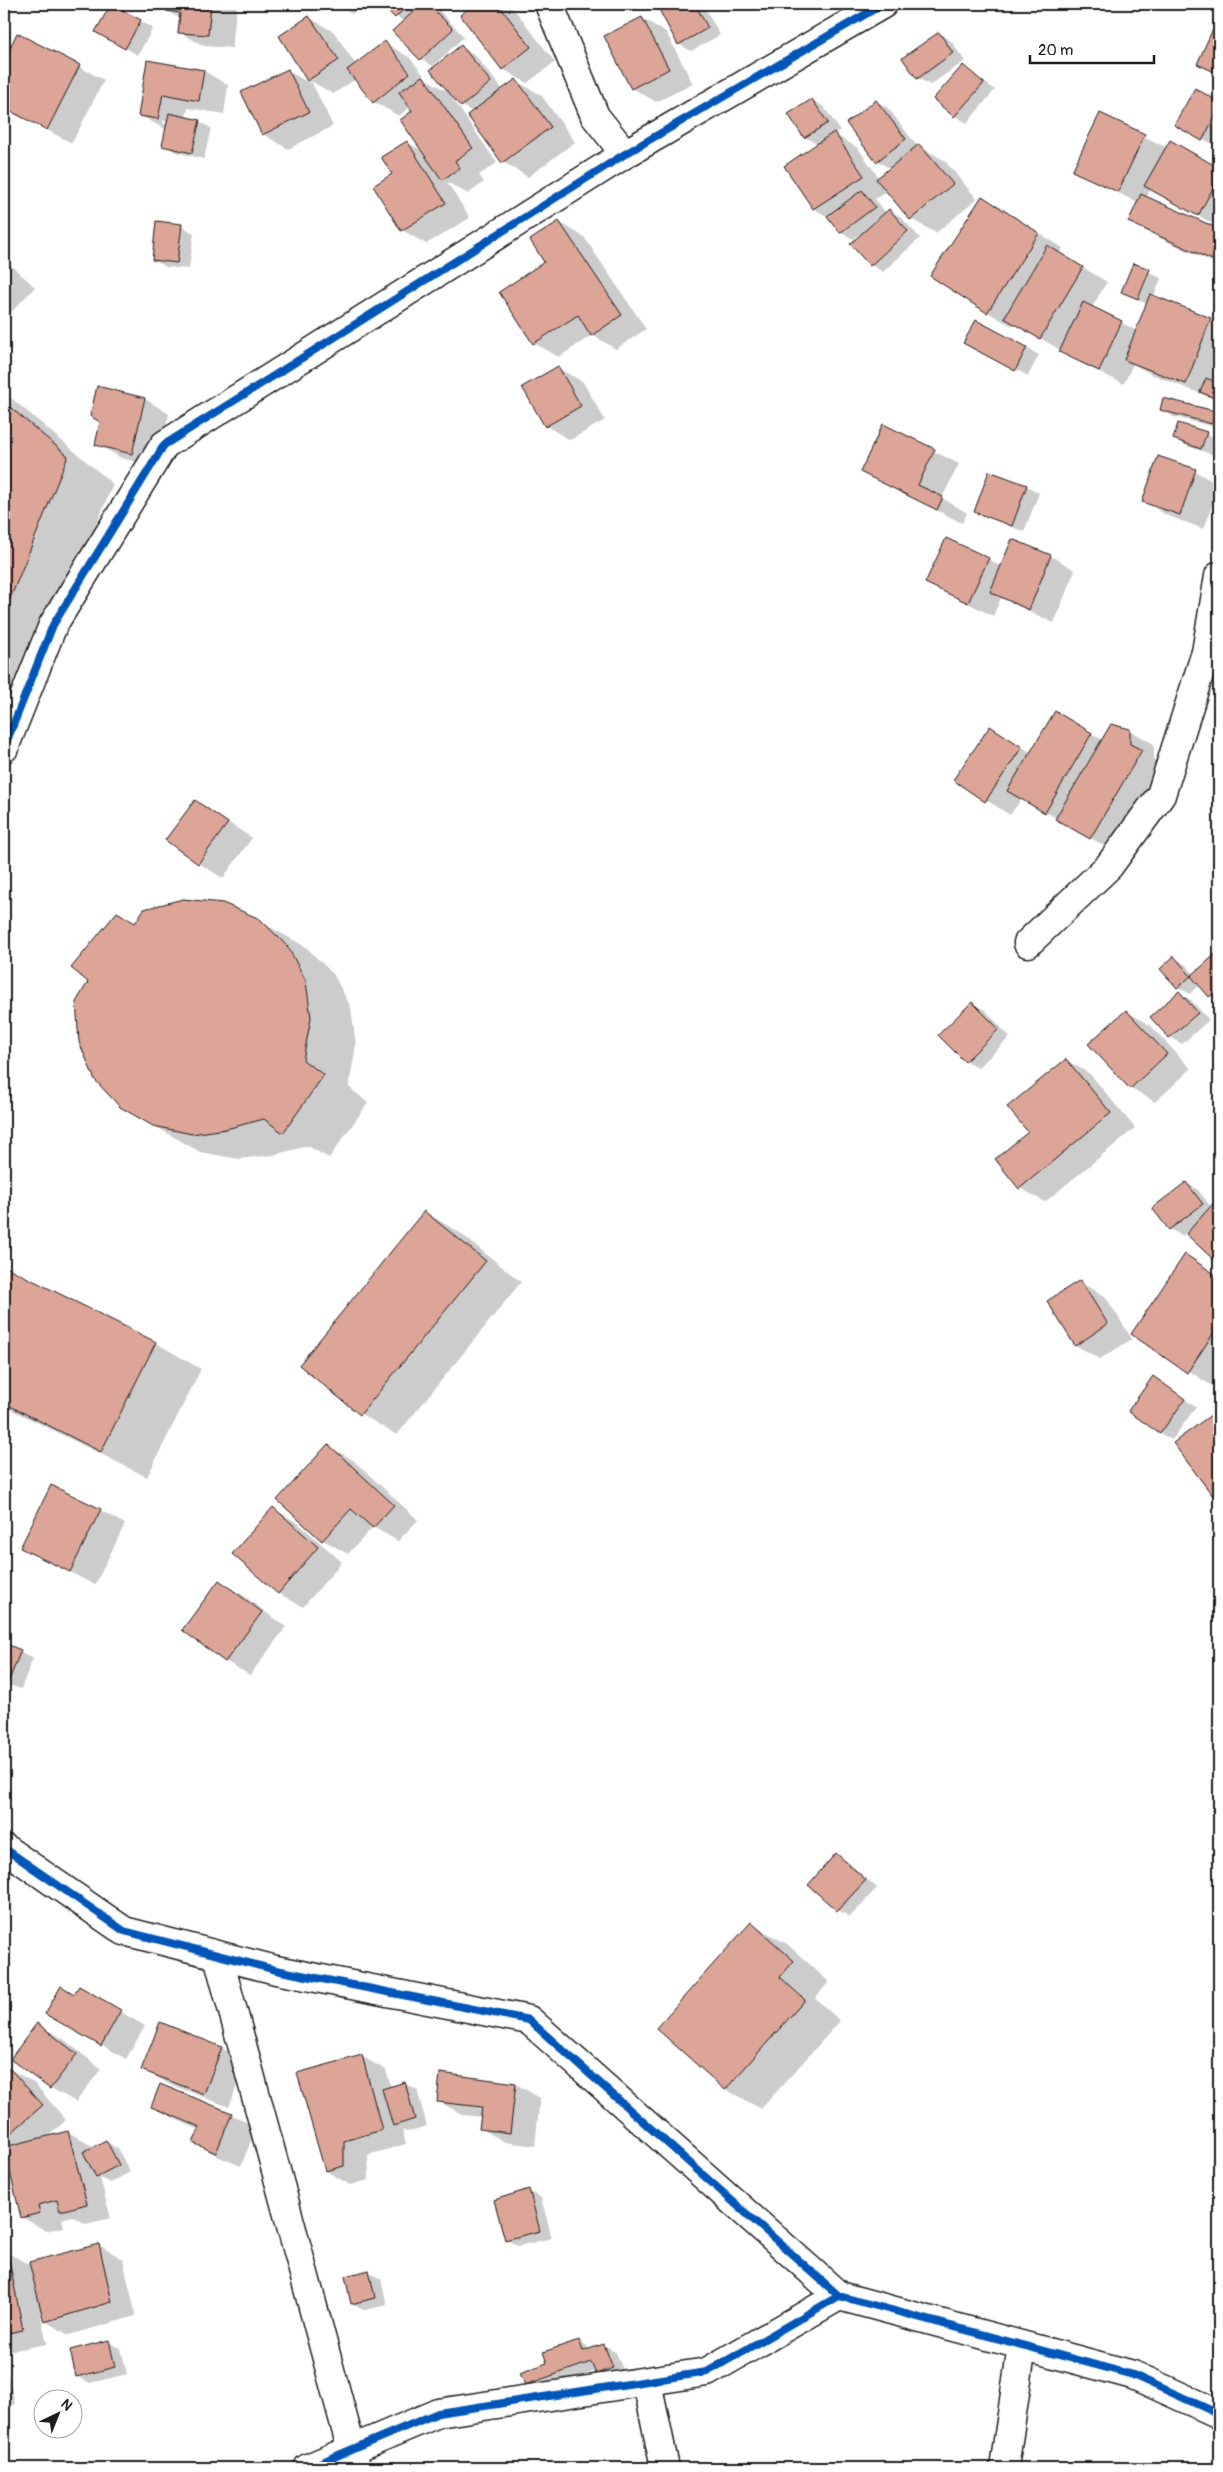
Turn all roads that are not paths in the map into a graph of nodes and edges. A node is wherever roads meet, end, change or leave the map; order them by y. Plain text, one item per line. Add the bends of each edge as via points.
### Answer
1 (549, 4) edge
2 (883, 4) edge
3 (625, 154) junction
4 (1219, 576) edge
5 (4, 748) edge
6 (1028, 943) dead end
7 (4, 1848) edge
8 (218, 1956) junction
9 (839, 2296) junction
10 (1022, 2346) junction
11 (647, 2382) junction
12 (1219, 2414) edge
13 (354, 2459) edge
14 (308, 2468) edge
15 (665, 2468) edge
16 (1004, 2468) edge

1 - 3 street via 595,116
2 - 3 street
3 - 5 street via 164,445 53,625
4 - 6 street via 1206,652 1161,795 1110,866
7 - 8 street via 124,1931
8 - 9 street via 529,2020
8 - 13 street
9 - 10 street
9 - 11 street via 707,2372
10 - 12 street via 1133,2376
10 - 16 street
11 - 13 street via 438,2413
11 - 15 street
13 - 14 street

